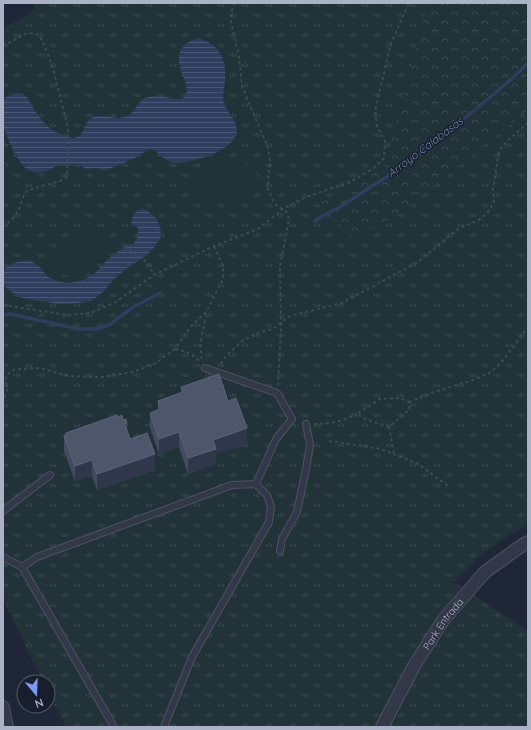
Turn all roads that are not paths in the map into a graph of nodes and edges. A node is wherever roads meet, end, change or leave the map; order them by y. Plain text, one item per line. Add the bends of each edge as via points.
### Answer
1 (205, 368) road end
2 (306, 424) road end
3 (50, 475) dead end
4 (256, 484) junction
5 (3, 510) edge
6 (528, 542) edge
7 (280, 551) dead end
8 (3, 557) edge
9 (22, 567) junction
10 (3, 707) edge
11 (7, 727) edge
12 (114, 727) edge
13 (164, 727) edge
14 (382, 727) edge

1 - 4 lane via 277,393 292,419 276,439
2 - 7 lane via 310,445 306,470 297,512 282,539
3 - 5 lane
4 - 9 lane via 232,485 37,556
4 - 13 lane via 267,495 272,507 269,522 192,657
6 - 14 street, Park Entrada via 485,572 444,620 414,666
8 - 9 lane
9 - 12 lane
10 - 11 street

